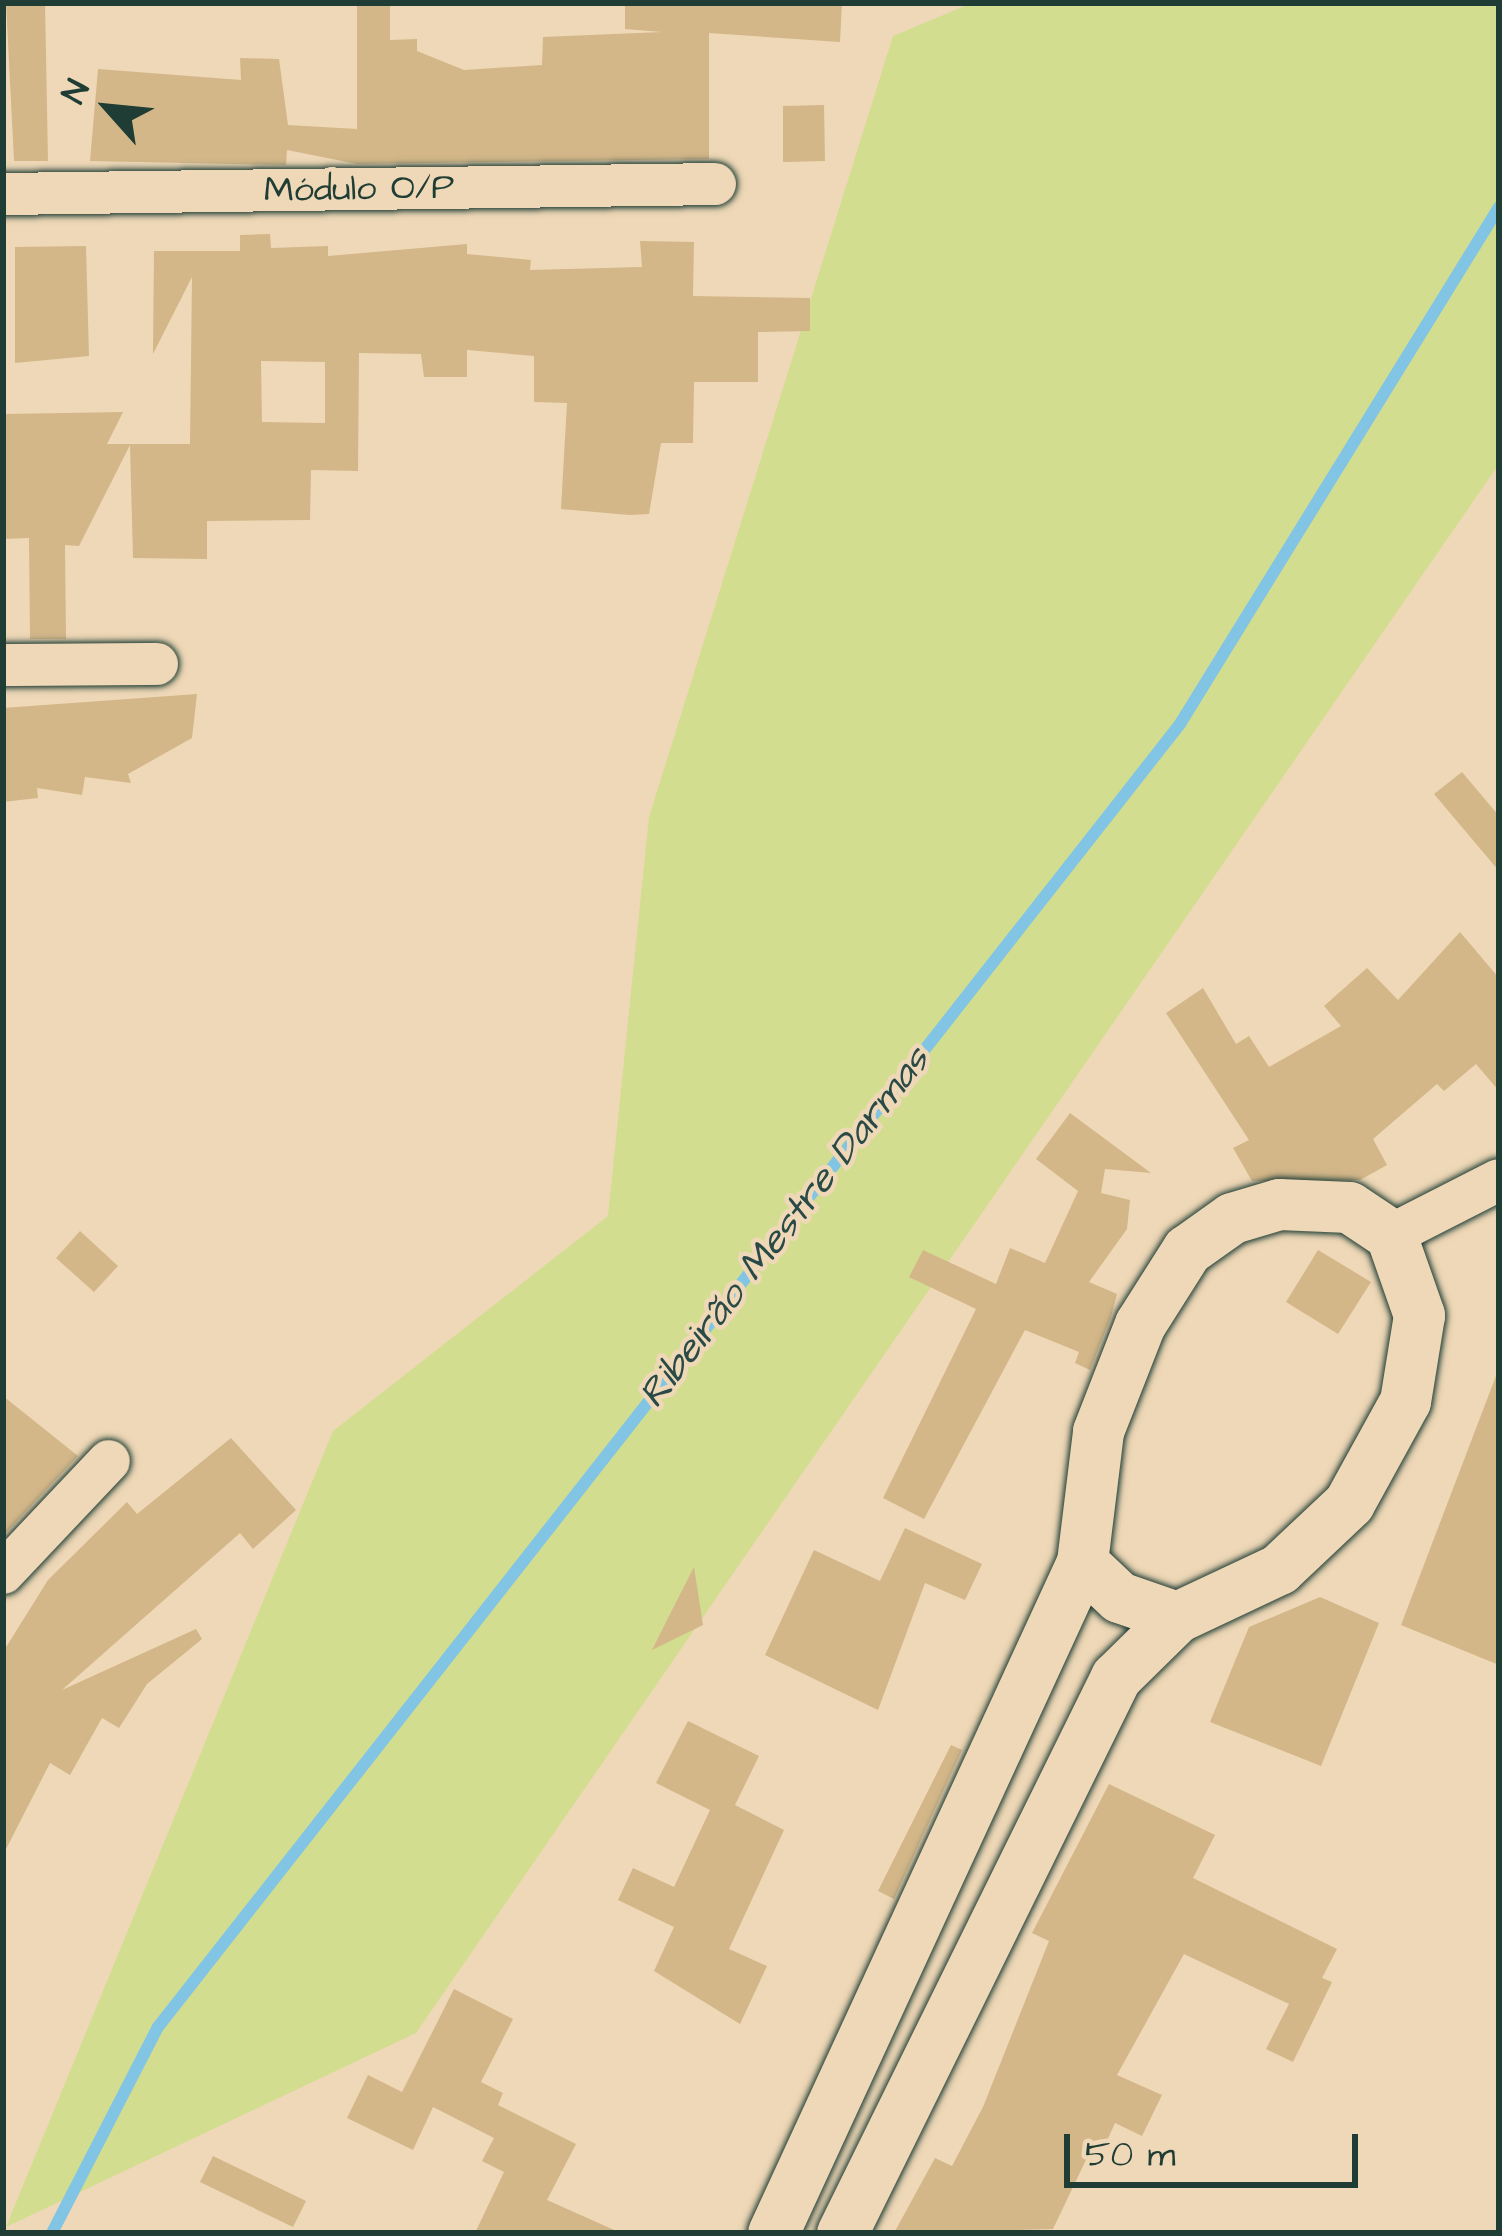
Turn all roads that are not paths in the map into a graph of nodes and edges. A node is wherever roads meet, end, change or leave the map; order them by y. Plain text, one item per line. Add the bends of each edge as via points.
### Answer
1 (715, 184) dead end
2 (3, 194) edge
3 (157, 664) dead end
4 (3, 665) edge
5 (1499, 1180) edge
6 (1391, 1235) junction
7 (109, 1461) dead end
8 (1082, 1562) junction
9 (3, 1573) edge
10 (1177, 1617) junction
11 (854, 2055) junction
12 (914, 2086) junction
13 (772, 2233) edge
14 (842, 2233) edge

1 - 2 street, Módulo O/P
3 - 4 street
5 - 6 street
6 - 8 street via 1349,1207 1279,1204 1186,1250 1140,1324 1098,1431
6 - 10 street via 1419,1315 1405,1401 1349,1503 1279,1569
7 - 9 street
8 - 10 street via 1119,1597
8 - 11 street
10 - 12 street via 1116,1677
11 - 12 street
11 - 13 street
12 - 14 street

